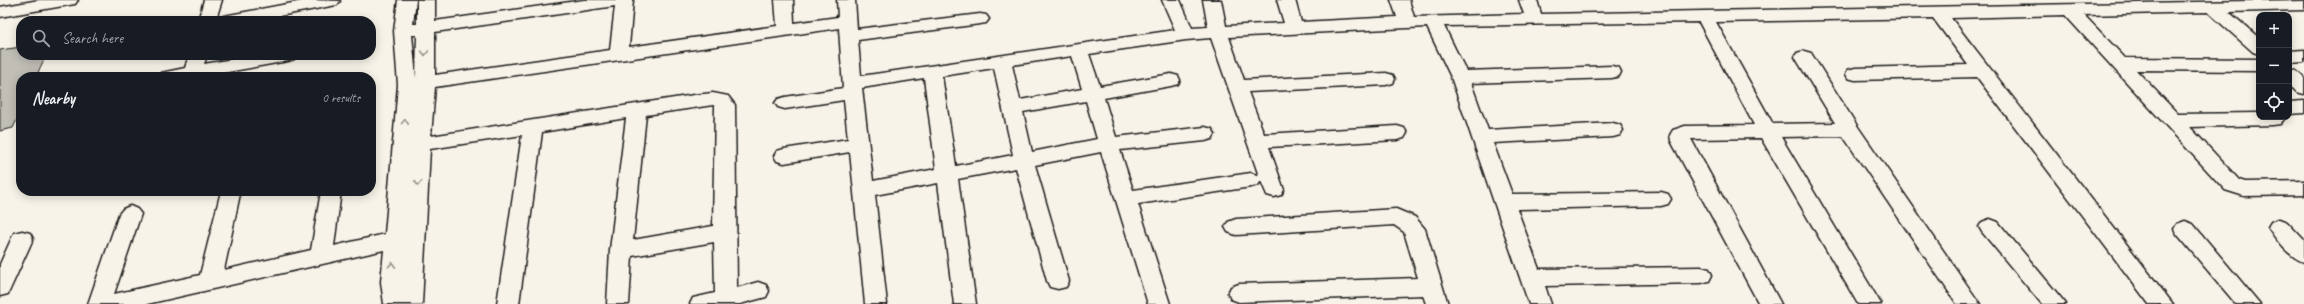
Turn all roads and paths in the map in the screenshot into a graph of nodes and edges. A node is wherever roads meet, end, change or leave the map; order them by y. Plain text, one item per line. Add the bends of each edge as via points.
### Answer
1 (69, 0) edge
2 (213, 0) edge
3 (407, 0) edge
4 (426, 0) edge
5 (623, 0) edge
6 (784, 0) edge
7 (846, 0) edge
8 (1171, 0) edge
9 (1212, 0) edge
10 (1286, 0) edge
11 (1400, 0) edge
12 (1528, 0) edge
13 (331, 1) edge
14 (2304, 5) edge
15 (2213, 7) junction
16 (2070, 10) junction
17 (0, 12) edge
18 (1937, 12) junction
19 (208, 16) edge
20 (251, 16) edge
21 (1704, 16) junction
22 (980, 18) dead end
23 (1534, 19) junction
24 (1433, 21) junction
25 (1407, 22) junction
26 (425, 28) junction
27 (1294, 28) junction
28 (848, 29) junction
29 (786, 30) junction
30 (404, 31) junction
31 (1218, 33) junction
32 (1186, 34) junction
33 (2256, 45) edge
34 (1078, 50) junction
35 (619, 55) junction
36 (2304, 56) edge
37 (1804, 57) dead end
38 (2292, 57) edge
39 (237, 60) edge
40 (1002, 61) junction
41 (196, 64) edge
42 (2119, 64) junction
43 (2256, 65) edge
44 (932, 71) junction
45 (1982, 71) junction
46 (179, 72) edge
47 (1612, 72) dead end
48 (1855, 74) dead end
49 (1460, 77) junction
50 (2292, 78) edge
51 (1386, 79) dead end
52 (1171, 80) dead end
53 (416, 84) junction
54 (1237, 86) junction
55 (852, 88) junction
56 (2304, 88) edge
57 (1092, 92) junction
58 (785, 103) dead end
59 (2304, 107) edge
60 (1012, 108) junction
61 (2292, 108) edge
62 (637, 111) junction
63 (2256, 119) edge
64 (2172, 121) junction
65 (533, 126) junction
66 (1849, 129) junction
67 (1613, 130) dead end
68 (1767, 131) junction
69 (1398, 133) dead end
70 (1205, 134) dead end
71 (1481, 137) junction
72 (1256, 141) junction
73 (859, 144) junction
74 (1108, 144) junction
75 (412, 146) junction
76 (784, 156) dead end
77 (1024, 161) junction
78 (947, 176) junction
79 (1251, 180) dead end
80 (2304, 188) edge
81 (864, 190) junction
82 (1274, 190) dead end
83 (230, 196) edge
84 (330, 196) edge
85 (1126, 198) junction
86 (1661, 199) dead end
87 (1504, 202) junction
88 (130, 214) dead end
89 (1236, 227) dead end
90 (1990, 227) dead end
91 (2279, 227) dead end
92 (2185, 229) dead end
93 (724, 232) junction
94 (22, 239) dead end
95 (394, 240) junction
96 (621, 250) junction
97 (2304, 254) edge
98 (321, 256) junction
99 (1701, 275) dead end
100 (1530, 278) junction
101 (210, 281) junction
102 (1058, 281) dead end
103 (0, 288) edge
104 (758, 291) dead end
105 (1239, 293) dead end
106 (1435, 295) edge
107 (726, 298) junction
108 (100, 304) edge
109 (109, 304) edge
110 (395, 304) edge
111 (411, 304) edge
112 (508, 304) edge
113 (618, 304) edge
114 (701, 304) edge
115 (876, 304) edge
116 (965, 304) edge
117 (1159, 304) edge
118 (1540, 304) edge
119 (1770, 304) edge
120 (1870, 304) edge
121 (1969, 304) edge
122 (2056, 304) edge
123 (2162, 304) edge
124 (2249, 304) edge

1 - 17 street
2 - 19 street
3 - 30 street
4 - 26 street
5 - 26 street
5 - 35 street
6 - 29 street
7 - 28 street
8 - 32 street
9 - 31 street
10 - 27 street
11 - 25 street
12 - 23 street
13 - 20 street
14 - 15 street
15 - 16 street
15 - 33 street
16 - 18 street
16 - 42 street
18 - 21 street
18 - 45 street
21 - 23 street
21 - 68 street
22 - 28 street
23 - 24 street
24 - 25 street
24 - 49 street
25 - 27 street
26 - 30 street
26 -> 53 street
27 - 31 street
28 - 29 street
28 - 55 street
29 - 35 street
30 - 53 street
31 - 32 street
31 - 54 street
32 - 34 street
34 - 40 street
34 - 57 street
35 - 53 street
36 - 38 street
37 - 66 street
39 - 41 street
40 - 44 street
40 - 60 street
41 - 46 street
42 - 43 street
42 - 64 street
44 - 55 street
44 - 78 street
45 - 48 street
45 - 123 street
47 - 49 street
49 - 71 street
50 - 56 street
51 - 54 street
52 - 57 street
53 - 75 street
54 - 72 street
55 - 58 street
55 - 73 street
57 - 60 street
57 - 74 street
59 - 61 street
60 - 77 street
62 - 65 street
62 - 93 street via 713,99 721,100 725,106
62 - 96 street
63 - 64 street
64 - 80 street via 2232,185 2244,189
65 - 75 street
65 - 112 street
66 - 68 street
66 - 121 street
67 - 71 street
68 - 119 street via 1685,133 1680,135 1680,141
68 - 120 street
69 - 72 street
70 - 74 street
71 - 87 street
72 - 82 street
73 - 76 street
73 - 81 street
74 - 77 street
74 - 85 street
75 - 95 street
75 -> 111 street
77 - 78 street
77 - 102 street
78 - 81 street
78 - 116 street
79 - 85 street
81 - 115 street
83 - 101 street
84 - 98 street
85 - 117 street
86 - 87 street
87 - 100 street
88 - 108 street
89 - 106 street via 1396,217 1408,222 1414,229
90 - 122 street
91 - 97 street
92 - 124 street
93 - 96 street
93 - 107 street
94 - 103 street
95 - 98 street
110 -> 95 street via 392,282
96 - 113 street
98 - 101 street
99 - 100 street
100 - 118 street
101 - 109 street
104 - 107 street
105 - 106 street
107 - 114 street

